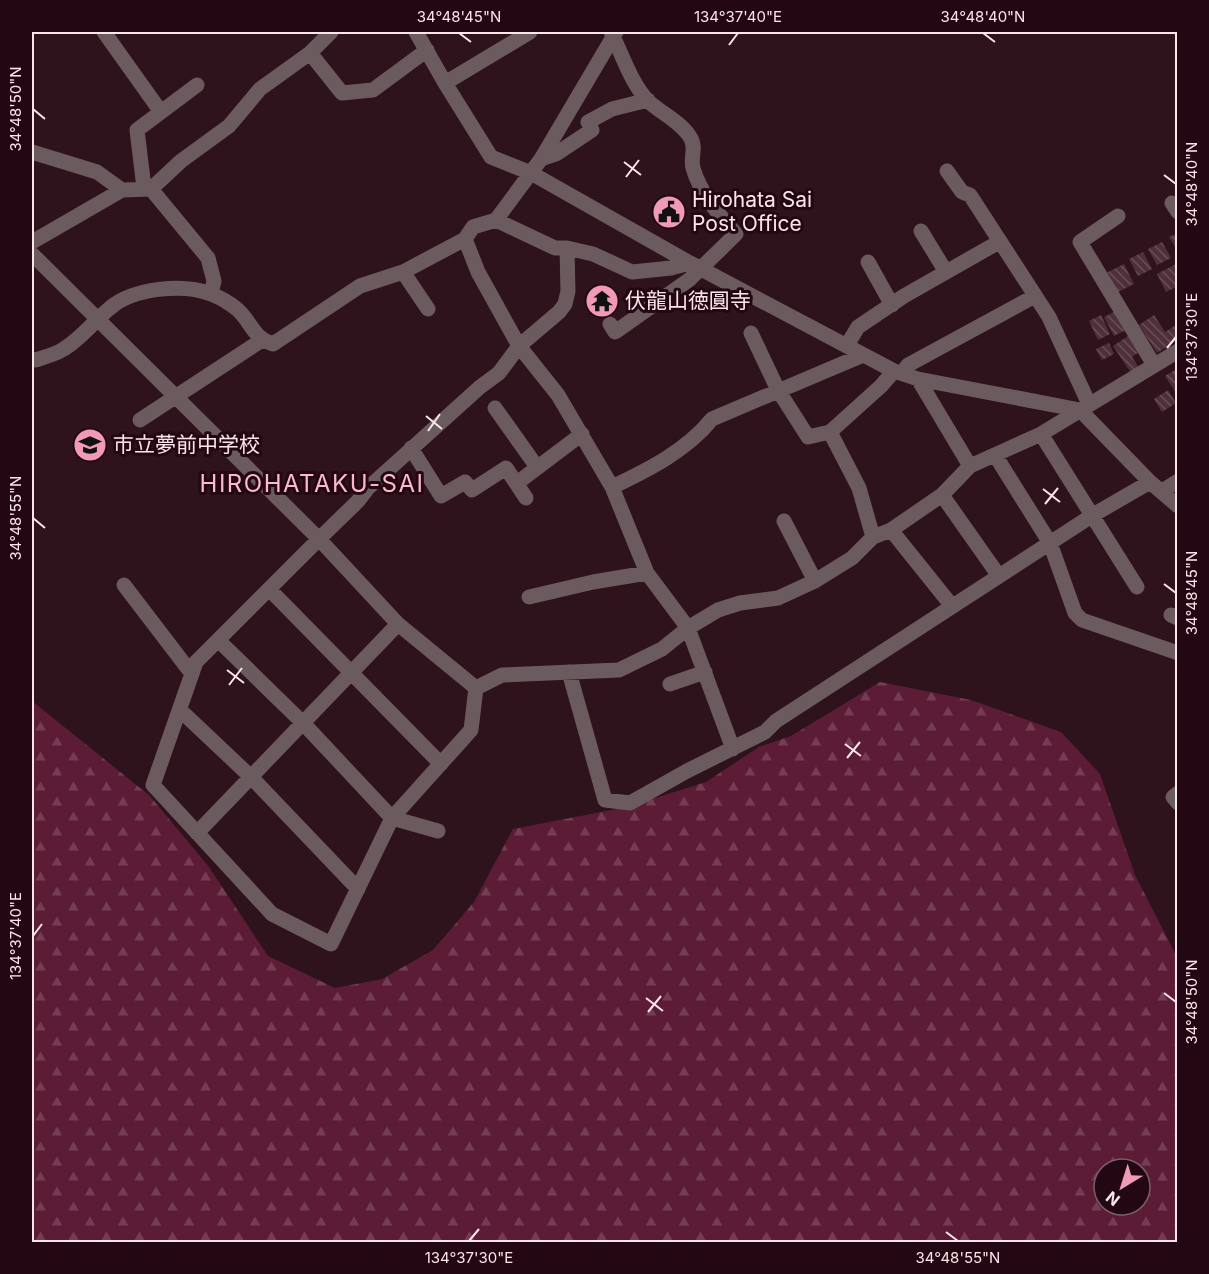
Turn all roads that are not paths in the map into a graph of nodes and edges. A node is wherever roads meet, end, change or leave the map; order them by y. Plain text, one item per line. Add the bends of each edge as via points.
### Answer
1 (106, 32) edge
2 (331, 32) edge
3 (416, 32) edge
4 (530, 32) edge
5 (613, 33) edge
6 (428, 50) junction
7 (310, 53) junction
8 (445, 83) junction
9 (197, 85) dead end
10 (648, 100) junction
11 (161, 112) junction
12 (32, 152) edge
13 (541, 159) junction
14 (947, 171) dead end
15 (531, 173) junction
16 (148, 188) junction
17 (122, 190) junction
18 (1118, 216) dead end
19 (496, 220) junction
20 (921, 231) dead end
21 (465, 239) junction
22 (32, 242) edge
23 (999, 242) junction
24 (567, 248) junction
25 (32, 254) edge
26 (868, 262) dead end
27 (695, 266) junction
28 (403, 272) junction
29 (946, 272) junction
30 (211, 294) junction
31 (1035, 296) junction
32 (892, 305) junction
33 (428, 309) dead end
34 (98, 320) junction
35 (610, 324) dead end
36 (751, 333) dead end
37 (262, 340) junction
38 (847, 345) junction
39 (519, 346) junction
40 (1178, 351) edge
41 (863, 355) junction
42 (32, 359) edge
43 (1154, 365) junction
44 (898, 372) junction
45 (918, 379) junction
46 (778, 390) junction
47 (177, 398) junction
48 (1084, 407) junction
49 (495, 408) dead end
50 (140, 420) dead end
51 (830, 432) junction
52 (582, 434) junction
53 (1041, 434) junction
54 (411, 448) junction
55 (995, 455) junction
56 (970, 466) junction
57 (537, 467) junction
58 (1178, 481) edge
59 (517, 483) junction
60 (1156, 486) junction
61 (612, 487) junction
62 (942, 495) junction
63 (526, 498) dead end
64 (1178, 506) edge
65 (1094, 515) junction
66 (784, 521) dead end
67 (891, 530) junction
68 (873, 537) junction
69 (319, 539) junction
70 (1050, 543) junction
71 (647, 573) junction
72 (999, 576) junction
73 (815, 581) junction
74 (124, 585) dead end
75 (1137, 587) dead end
76 (268, 589) junction
77 (528, 597) dead end
78 (952, 606) junction
79 (398, 624) junction
80 (688, 628) junction
81 (218, 640) junction
82 (1178, 653) edge
83 (351, 672) junction
84 (569, 672) junction
85 (705, 672) junction
86 (192, 674) junction
87 (670, 684) dead end
88 (476, 688) junction
89 (180, 710) junction
90 (303, 723) junction
91 (733, 749) junction
92 (441, 764) junction
93 (251, 777) junction
94 (1178, 793) edge
95 (1178, 803) edge
96 (392, 818) junction
97 (438, 831) dead end
98 (197, 832) junction
99 (358, 889) junction

1 - 11 street
2 - 7 street
3 - 6 street
4 - 8 street
5 - 10 street
5 - 13 street
6 - 7 street via 373,90 342,93
6 - 8 street
7 - 16 street via 260,89 229,126
8 - 15 street via 491,157
9 - 11 street
10 - 13 street via 612,109 588,122 592,130 556,154
10 - 27 street via 692,138 695,176 736,234
11 - 16 street via 137,130
12 - 17 street via 97,172
13 - 15 street
14 - 23 street via 962,192 970,195
15 - 19 street
15 - 27 street
16 - 17 street
16 - 30 street via 208,258 214,280
17 - 22 street
18 - 43 street via 1080,242
19 - 21 street via 473,227
19 - 24 street via 555,248
20 - 29 street
21 - 28 street
21 - 39 street via 478,272
23 - 29 street
23 - 31 street
24 - 27 street via 593,254 632,272
24 - 39 street via 565,304
25 - 34 street
26 - 32 street
27 - 35 street via 690,279 615,332
27 - 38 street
28 - 33 street
28 - 37 street via 360,286 273,344
29 - 32 street
30 - 34 street via 186,288 160,289 111,306
30 - 37 street via 238,310
31 - 44 street
31 - 48 street via 1049,317
32 - 38 street via 858,327
34 - 42 street via 62,350
34 - 47 street
36 - 46 street
37 - 47 street
38 - 41 street
39 - 52 street via 558,395
39 - 54 street via 499,374
40 - 43 street
41 - 44 street
41 - 46 street
43 - 48 street
44 - 45 street
44 - 51 street
45 - 48 street
45 - 56 street
46 - 51 street via 808,437
46 - 61 street via 712,420 699,435 650,469
47 - 50 street
47 - 69 street
48 - 53 street
48 - 60 street
49 - 57 street
51 - 68 street via 859,489
52 - 57 street
52 - 61 street
53 - 55 street
53 - 65 street
54 - 59 street via 441,496 465,482 472,490 506,468
54 - 69 street
55 - 56 street
55 - 70 street
56 - 62 street
57 - 59 street
58 - 60 street
59 - 63 street
60 - 64 street
60 - 65 street
61 - 71 street
62 - 67 street
62 - 72 street
65 - 70 street
65 - 75 street
66 - 73 street
67 - 68 street
67 - 78 street
68 - 73 street via 852,558
69 - 76 street
69 - 79 street
70 - 72 street
70 - 82 street via 1082,620
71 - 77 street
71 - 80 street
72 - 78 street
73 - 80 street via 778,598 718,610
74 - 86 street
76 - 81 street
76 - 83 street
78 - 91 street via 765,732
79 - 83 street
79 - 88 street
80 - 84 street via 662,649 619,670
80 - 85 street
81 - 86 street via 196,662
81 - 90 street
83 - 90 street
83 - 92 street
84 - 88 street via 502,675
84 - 91 street via 605,800 630,803
85 - 87 street
85 - 91 street
86 - 89 street
88 - 92 street via 471,730
89 - 93 street
89 - 98 street via 153,785
90 - 93 street
90 - 96 street
92 - 96 street
93 - 98 street
93 - 99 street
94 - 95 street via 1173,797
96 - 97 street
96 - 99 street
98 - 99 street via 272,914 331,945

